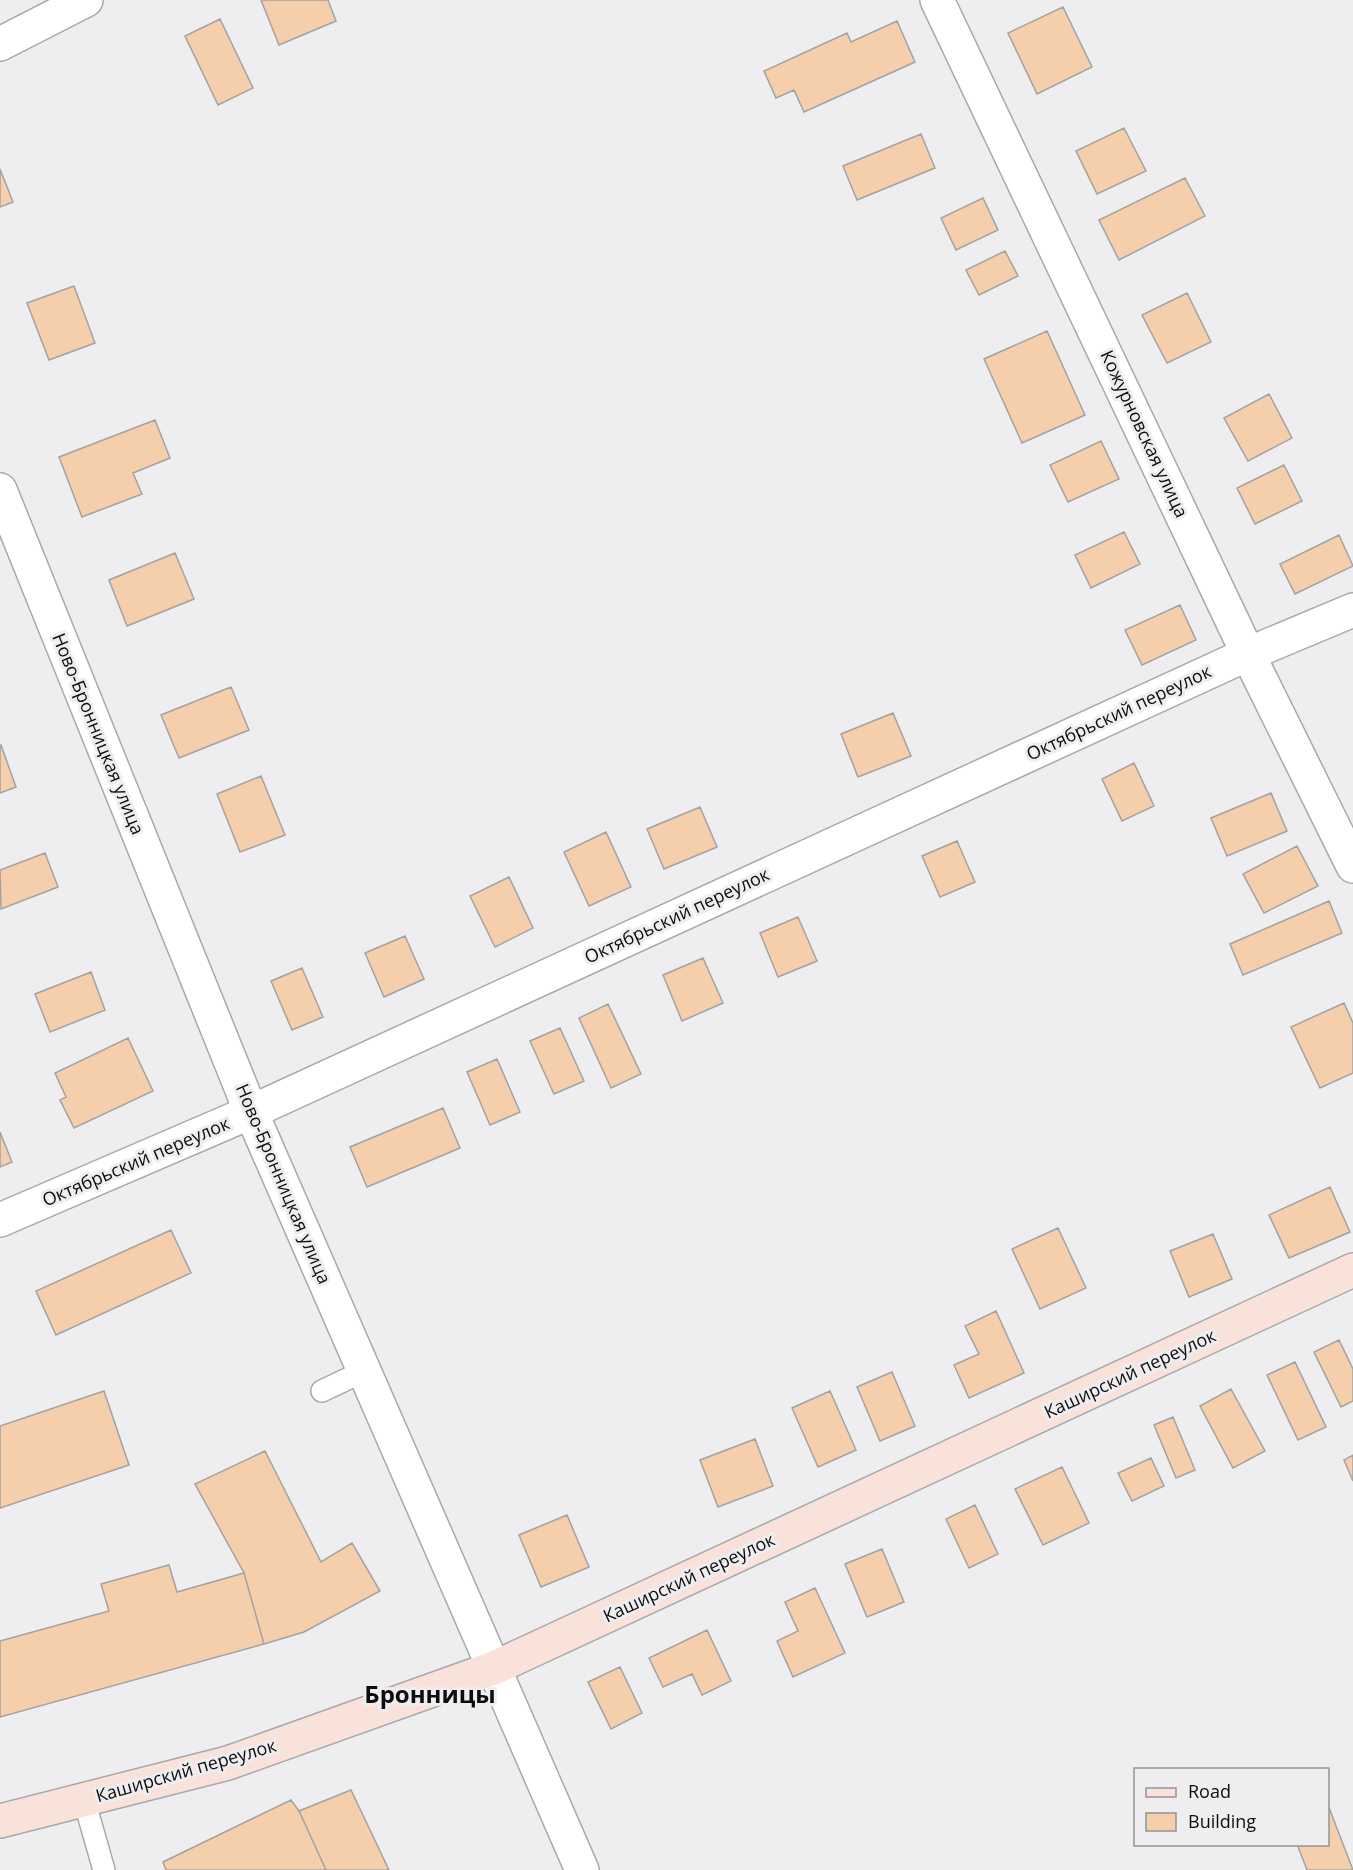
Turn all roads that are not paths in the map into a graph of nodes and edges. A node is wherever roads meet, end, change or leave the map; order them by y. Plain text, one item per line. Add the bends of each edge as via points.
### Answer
1 (86, 0) edge
2 (937, 0) edge
3 (0, 44) edge
4 (0, 490) edge
5 (1353, 610) edge
6 (1248, 654) junction
7 (1353, 866) edge
8 (251, 1112) junction
9 (0, 1220) edge
10 (1353, 1270) edge
11 (364, 1371) junction
12 (322, 1391) dead end
13 (494, 1668) junction
14 (84, 1800) junction
15 (0, 1821) edge
16 (104, 1870) edge
17 (582, 1870) edge

1 - 3 street
2 - 6 street, Кожурновская улица
4 - 8 street, Ново-Бронницкая улица
5 - 6 street, Октябрьский переулок
6 - 7 street, Кожурновская улица
6 - 8 street, Октябрьский переулок
8 - 9 street, Октябрьский переулок
8 - 11 street, Ново-Бронницкая улица
10 - 13 main road, Каширский переулок
11 - 12 lane
11 - 13 street, Ново-Бронницкая улица
13 - 14 main road, Каширский переулок via 228,1763
13 - 17 street, Ново-Бронницкая улица
14 - 15 main road, Каширский переулок
14 - 16 lane

